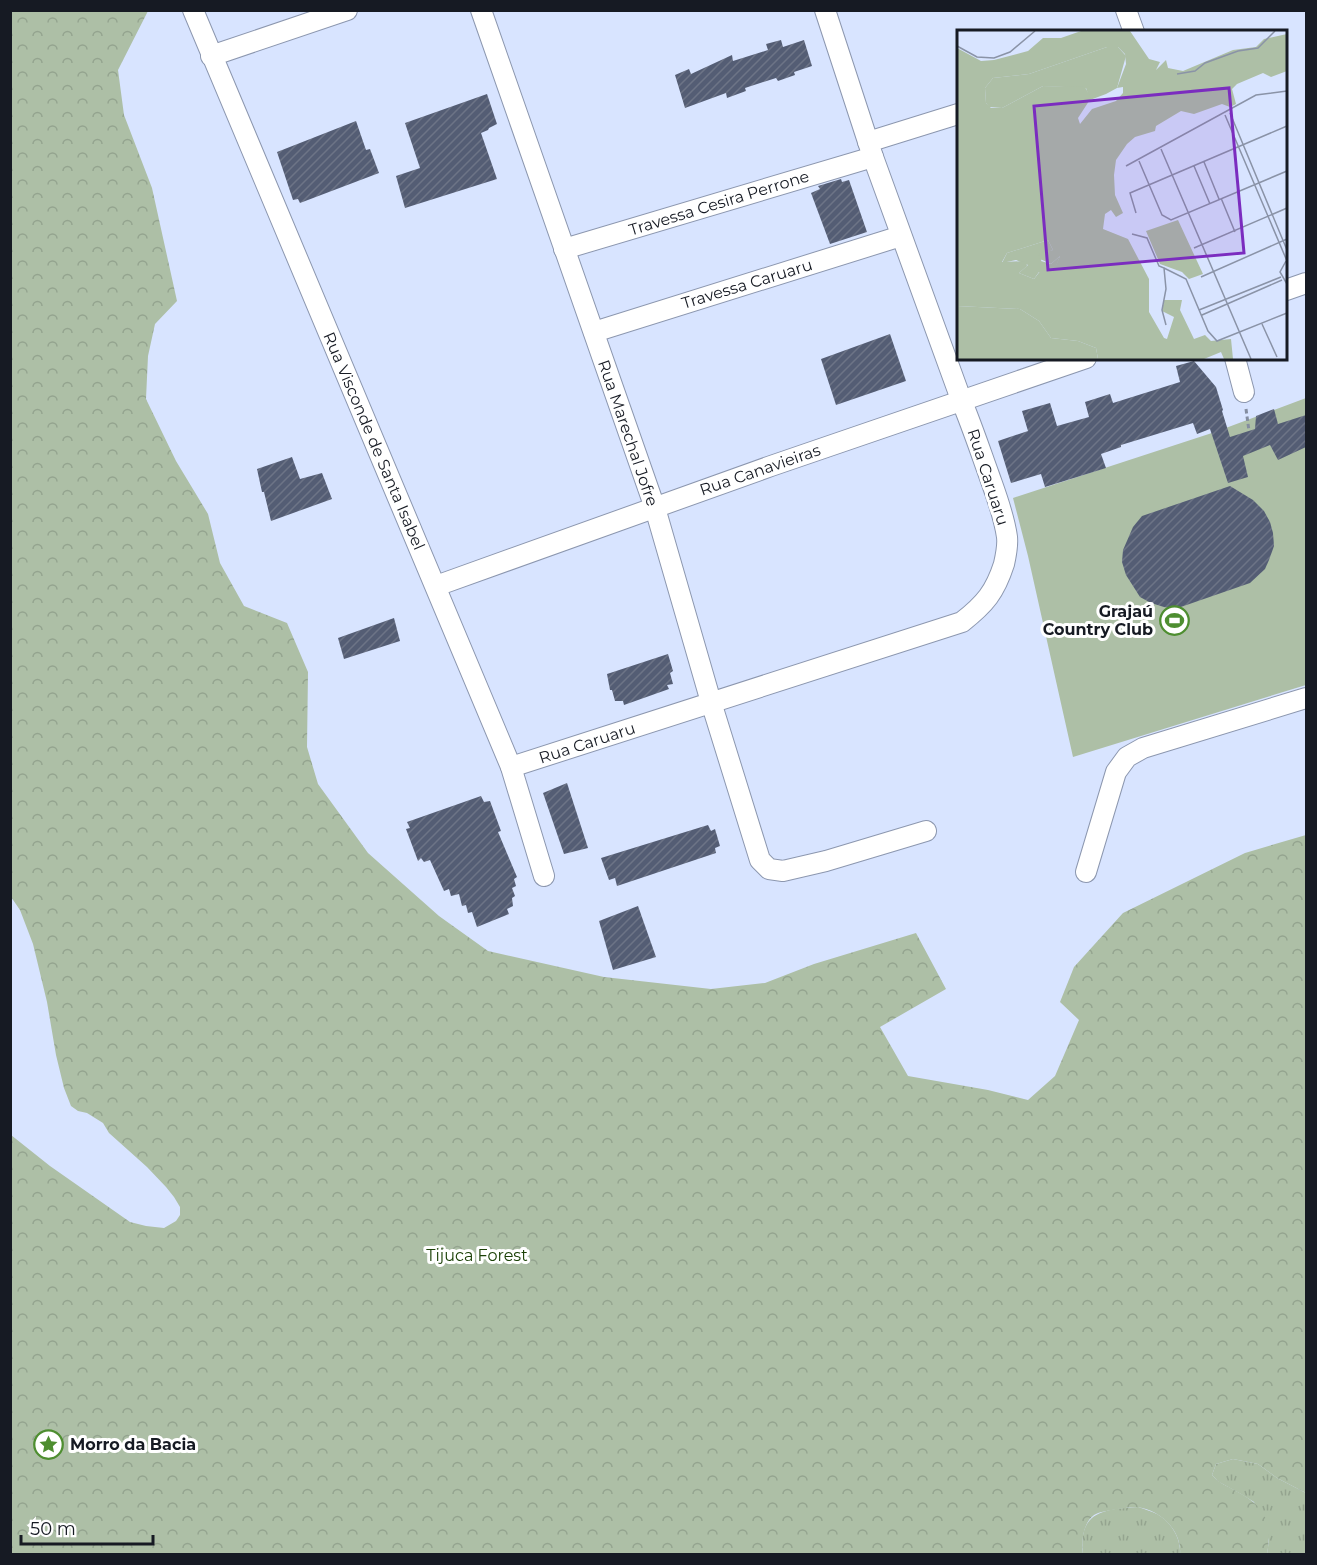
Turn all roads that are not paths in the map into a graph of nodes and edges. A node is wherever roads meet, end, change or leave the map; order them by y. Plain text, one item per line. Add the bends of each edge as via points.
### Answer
1 (348, 10) edge
2 (481, 10) edge
3 (825, 10) edge
4 (1126, 10) edge
5 (201, 12) edge
6 (1133, 30) edge
7 (211, 56) junction
8 (957, 114) edge
9 (870, 150) junction
10 (901, 236) junction
11 (564, 249) junction
12 (1306, 283) edge
13 (1287, 290) edge
14 (594, 332) junction
15 (1080, 360) edge
16 (1236, 360) edge
17 (1244, 392) dead end
18 (962, 402) junction
19 (654, 508) junction
20 (436, 586) junction
21 (1306, 698) edge
22 (711, 702) junction
23 (511, 767) junction
24 (926, 831) dead end
25 (1086, 872) dead end
26 (544, 876) dead end

1 - 7 street
2 - 11 street, Rua Marechal Jofre
3 - 9 street, Rua Caruaru
4 - 6 street
5 - 7 street, Rua Visconde de Santa Isabel
7 - 20 street, Rua Visconde de Santa Isabel
8 - 9 street, Travessa Cesira Perrone
9 - 10 street, Rua Caruaru
9 - 11 street, Travessa Cesira Perrone
10 - 14 street, Travessa Caruaru
10 - 18 street, Rua Caruaru
11 - 14 street, Rua Marechal Jofre
12 - 13 street
14 - 19 street, Rua Marechal Jofre
15 - 18 street, Rua Canavieiras
16 - 17 street
18 - 19 street, Rua Canavieiras
18 - 22 street, Rua Caruaru via 1008,539 999,581 989,597 962,622
19 - 20 street, Rua Canavieiras
19 - 22 street, Rua Marechal Jofre
20 - 23 street, Rua Visconde de Santa Isabel
21 - 25 street via 1143,748 1127,757 1116,772
22 - 23 street, Rua Caruaru
22 - 24 street, Rua Marechal Jofre via 760,860 769,868 783,872
23 - 26 street, Rua Visconde de Santa Isabel

